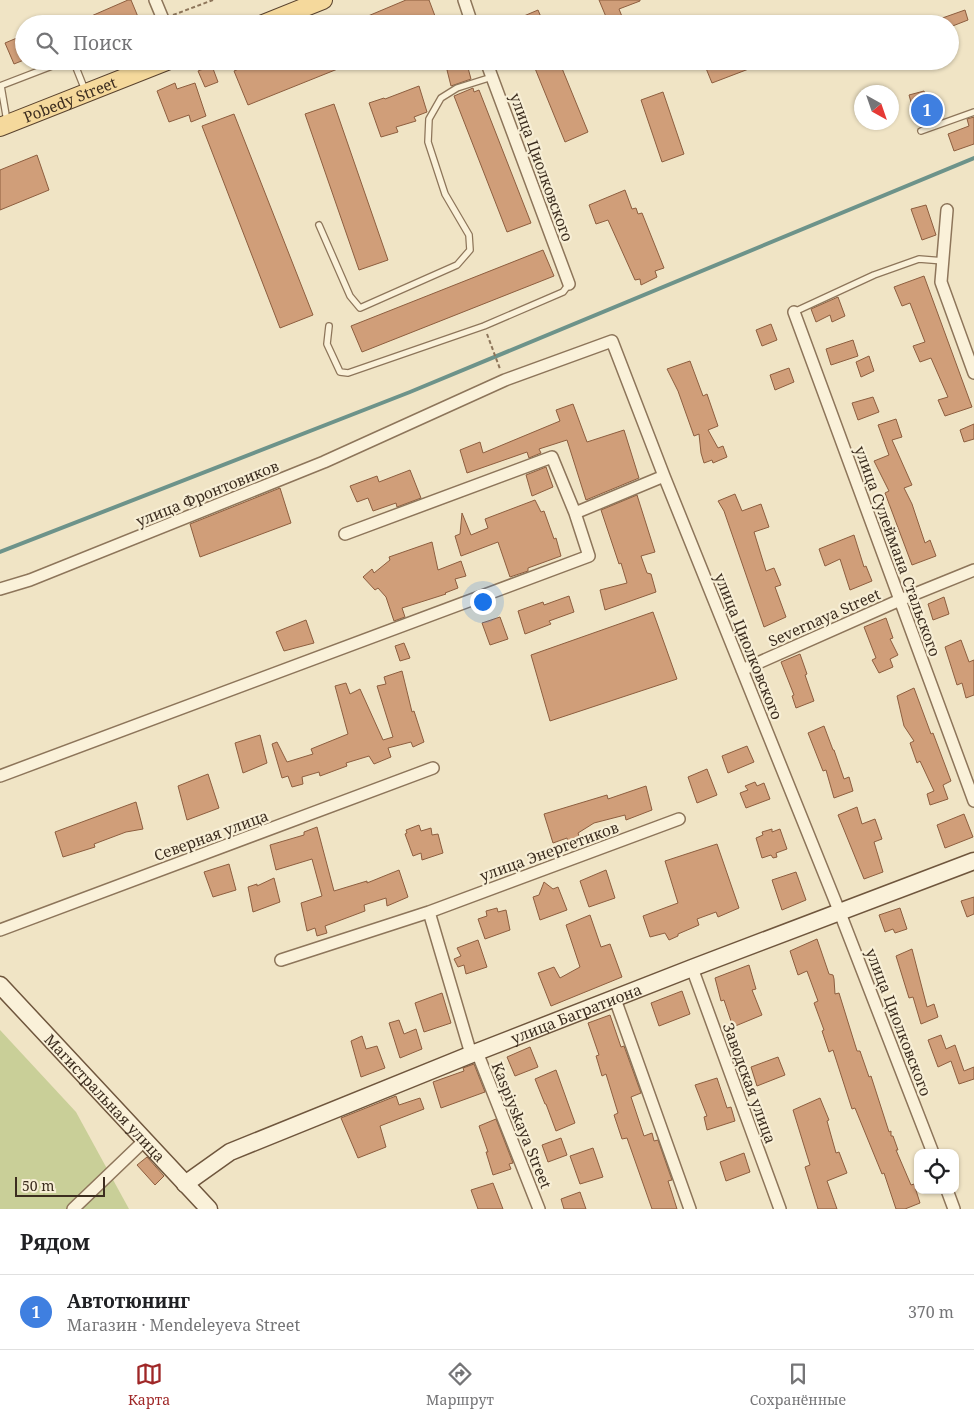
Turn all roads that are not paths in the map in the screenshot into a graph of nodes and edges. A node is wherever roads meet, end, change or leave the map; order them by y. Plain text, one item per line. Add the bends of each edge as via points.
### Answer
1 (155, 0) edge
2 (316, 0) edge
3 (324, 0) edge
4 (464, 0) edge
5 (161, 15) edge
6 (278, 15) edge
7 (286, 15) edge
8 (469, 15) edge
9 (42, 70) edge
10 (77, 70) edge
11 (137, 70) edge
12 (143, 70) edge
13 (489, 70) edge
14 (492, 77) junction
15 (0, 86) edge
16 (86, 90) junction
17 (974, 112) edge
18 (2, 124) edge
19 (921, 132) dead end
20 (947, 210) dead end
21 (319, 225) dead end
22 (944, 260) junction
23 (569, 284) joint
24 (794, 312) joint
25 (329, 326) dead end
26 (974, 372) edge
27 (423, 419) joint
28 (664, 476) junction
29 (575, 513) junction
30 (345, 534) dead end
31 (974, 570) edge
32 (0, 590) edge
33 (900, 600) junction
34 (742, 670) junction
35 (433, 768) dead end
36 (0, 776) edge
37 (974, 801) edge
38 (679, 819) dead end
39 (974, 861) edge
40 (429, 912) junction
41 (840, 912) junction
42 (0, 930) edge
43 (281, 960) dead end
44 (692, 968) junction
45 (0, 985) edge
46 (615, 999) junction
47 (474, 1053) junction
48 (144, 1141) junction
49 (931, 1149) edge
50 (184, 1184) junction
51 (948, 1194) edge
52 (72, 1209) edge
53 (209, 1209) edge
54 (539, 1209) edge
55 (690, 1209) edge
56 (780, 1209) edge
57 (954, 1209) edge

1 - 5 street
2 - 6 main road
3 - 7 main road
4 - 8 street
9 - 15 lane
10 - 16 lane
11 - 16 main road, Pobedy Street
12 - 18 main road, Pobedy Street
13 - 14 street, улица Циолковского
14 - 21 lane via 457,88 441,98 429,119 428,142 445,194 469,235 470,250 457,265 360,308 350,296
14 - 23 street, улица Циолковского
15 - 18 lane
16 - 18 main road, Pobedy Street
17 - 19 lane
20 - 22 street
22 - 24 lane via 919,259 874,275
22 - 26 street via 941,282
23 - 25 lane via 564,292 484,326 348,374 340,372 327,344
24 - 33 street, улица Сулеймана Стальского
27 - 28 street, улица Циолковского via 505,380 612,341
27 - 32 street, улица Фронтовиков via 315,466
28 - 29 street
28 - 34 street, улица Циолковского
29 - 30 street via 552,457
29 - 36 street via 589,556
31 - 33 street, Severnaya Street
33 - 34 street, Severnaya Street
33 - 37 street, улица Сулеймана Стальского
34 - 41 street, улица Циолковского
35 - 42 street, Северная улица
38 - 40 street, улица Энергетиков
39 - 41 street, улица Багратиона
40 - 43 street, улица Энергетиков
40 - 47 street
41 - 44 street, улица Багратиона
41 - 49 street, улица Циолковского
44 - 46 street, улица Багратиона
44 - 56 street, Заводская улица
45 - 48 street, Магистральная улица
46 - 47 street, улица Багратиона
46 - 55 street
47 - 50 street, улица Багратиона via 230,1152
47 - 54 street, Kaspiyskaya Street
48 - 50 street, Магистральная улица
48 - 52 street
50 - 53 street, Магистральная улица
51 - 57 street

